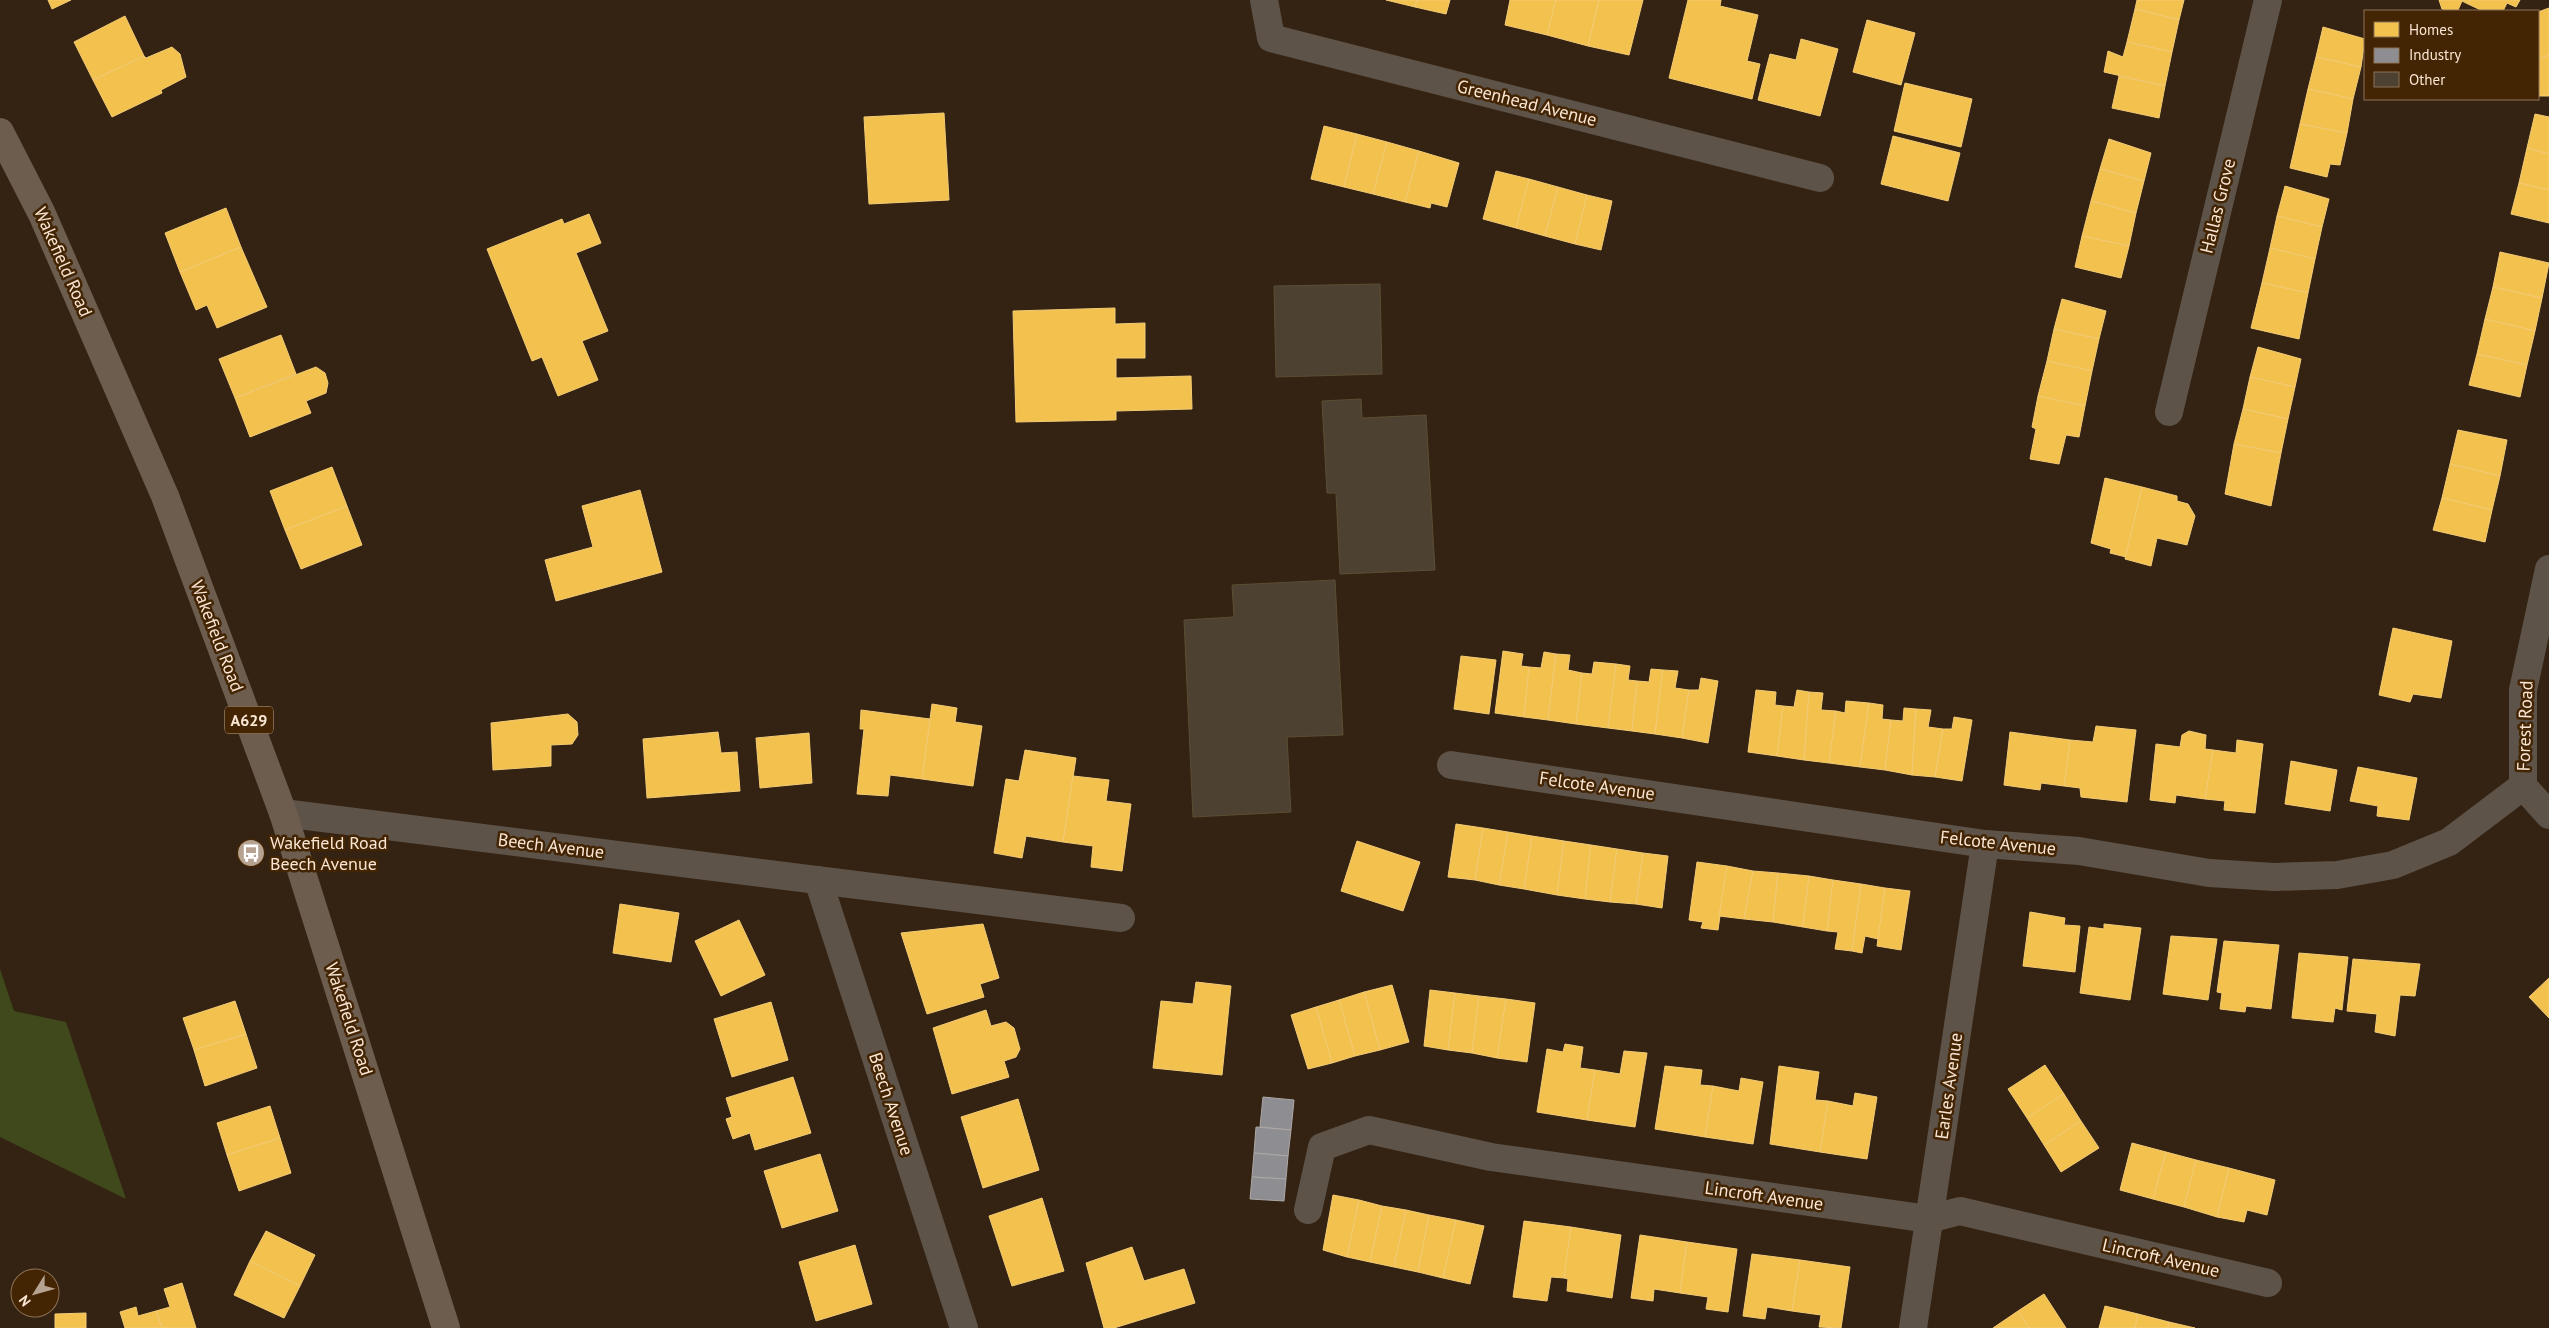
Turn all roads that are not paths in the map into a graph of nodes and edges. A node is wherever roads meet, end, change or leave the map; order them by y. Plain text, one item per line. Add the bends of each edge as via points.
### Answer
1 (1264, 0) edge
2 (2268, 0) edge
3 (0, 132) edge
4 (1820, 178) dead end
5 (2169, 412) dead end
6 (2549, 569) edge
7 (1451, 765) dead end
8 (2523, 786) junction
9 (283, 812) junction
10 (2549, 815) edge
11 (1985, 844) junction
12 (818, 880) junction
13 (1121, 918) dead end
14 (1308, 1210) dead end
15 (1929, 1219) junction
16 (2268, 1283) dead end
17 (446, 1328) edge
18 (964, 1328) edge
19 (1913, 1328) edge

1 - 4 street, Greenhead Avenue via 1272,38
2 - 5 street, Hallas Grove
3 - 9 highway, Wakefield Road / A629 via 42,214 165,496
6 - 8 street, Forest Road via 2523,690
7 - 11 street, Felcote Avenue
8 - 10 street, Forest Road
8 - 11 street, Felcote Avenue via 2449,842 2393,865 2336,875 2274,877 2209,873 2079,851
9 - 12 street, Beech Avenue
9 - 17 highway, Wakefield Road / A629
11 - 15 street, Earles Avenue
12 - 13 street, Beech Avenue
12 - 18 street, Beech Avenue
14 - 15 street, Lincroft Avenue via 1322,1147 1369,1130 1491,1157
15 - 16 street, Lincroft Avenue via 1960,1211
15 - 19 street, Earles Avenue

